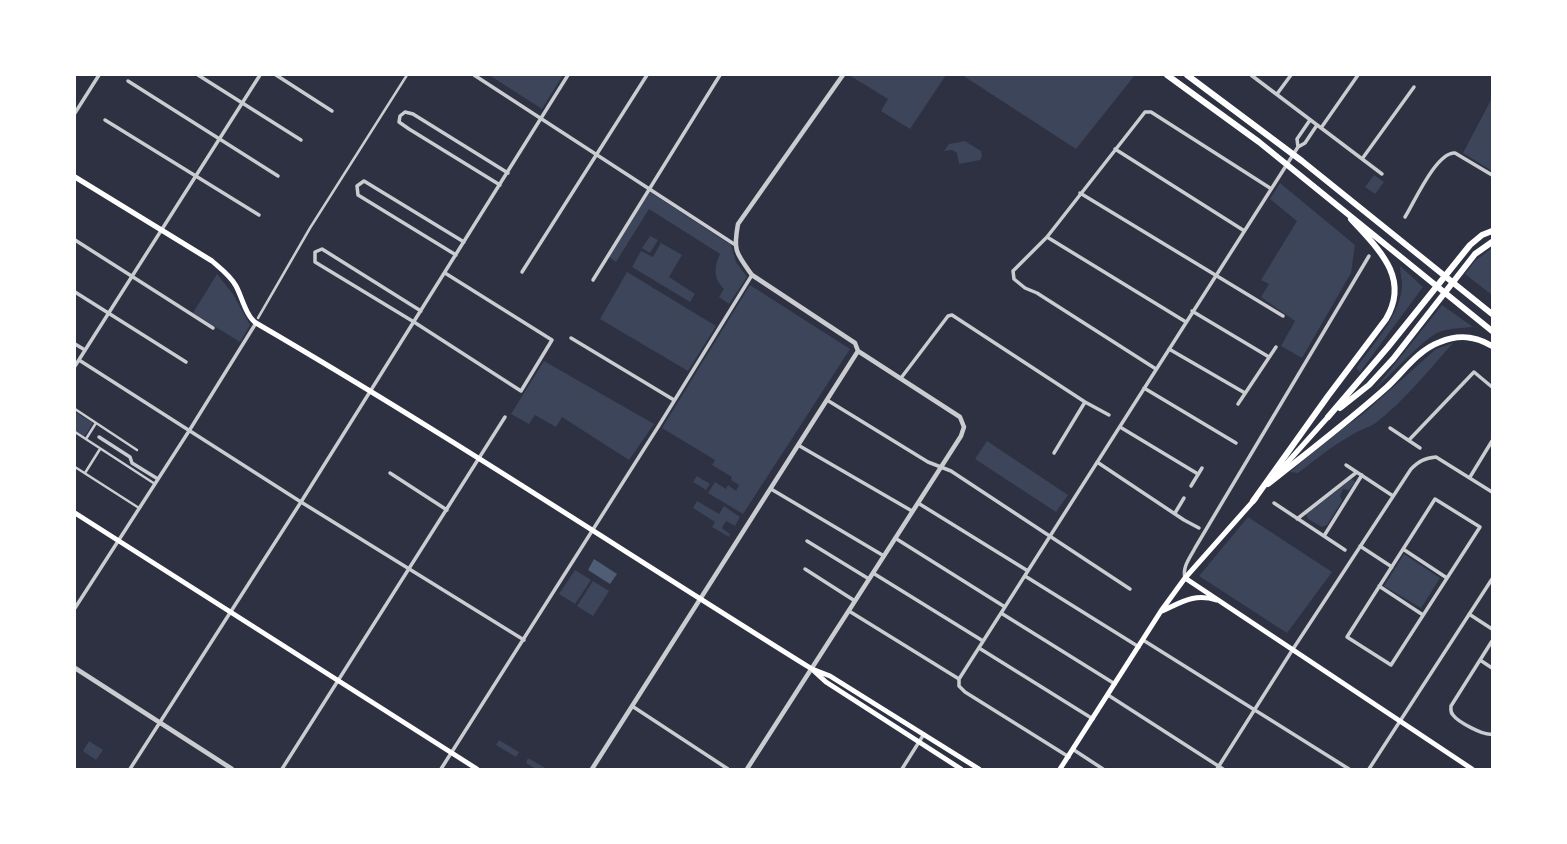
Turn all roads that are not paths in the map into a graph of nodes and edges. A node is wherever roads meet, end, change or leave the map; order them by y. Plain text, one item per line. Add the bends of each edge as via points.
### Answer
1 (99, 75) edge
2 (198, 75) edge
3 (260, 75) edge
4 (276, 75) edge
5 (407, 75) edge
6 (474, 75) edge
7 (568, 75) edge
8 (647, 75) edge
9 (720, 75) edge
10 (843, 75) edge
11 (1167, 75) edge
12 (1187, 75) edge
13 (1251, 75) edge
14 (1291, 75) edge
15 (1358, 75) edge
16 (128, 81) dead end
17 (1414, 88) dead end
18 (1277, 94) junction
19 (242, 104) junction
20 (332, 111) dead end
21 (75, 113) edge
22 (541, 119) junction
23 (105, 120) dead end
24 (1310, 120) junction
25 (1317, 125) junction
26 (1321, 128) junction
27 (219, 140) junction
28 (301, 140) dead end
29 (1297, 147) junction
30 (1115, 149) junction
31 (597, 154) junction
32 (1362, 159) junction
33 (508, 173) junction
34 (1382, 174) dead end
35 (1492, 175) edge
36 (196, 176) junction
37 (278, 176) dead end
38 (75, 177) edge
39 (500, 185) junction
40 (1270, 188) junction
41 (650, 189) junction
42 (1080, 193) junction
43 (1337, 203) junction
44 (259, 215) dead end
45 (1406, 218) dead end
46 (162, 230) junction
47 (1244, 230) junction
48 (1492, 231) edge
49 (1046, 237) junction
50 (75, 240) edge
51 (464, 242) junction
52 (1492, 242) edge
53 (734, 244) junction
54 (456, 254) junction
55 (1369, 256) dead end
56 (522, 272) dead end
57 (444, 273) junction
58 (752, 275) junction
59 (1215, 276) junction
60 (132, 277) junction
61 (593, 280) dead end
62 (75, 292) edge
63 (421, 311) junction
64 (1192, 312) junction
65 (1492, 313) edge
66 (108, 314) junction
67 (1283, 316) dead end
68 (257, 320) junction
69 (414, 322) junction
70 (1186, 322) junction
71 (213, 328) dead end
72 (1492, 331) edge
73 (571, 338) dead end
74 (75, 344) edge
75 (1492, 346) edge
76 (1276, 347) dead end
77 (1169, 349) junction
78 (85, 350) junction
79 (858, 351) junction
80 (1269, 357) junction
81 (79, 360) junction
82 (186, 362) dead end
83 (75, 366) edge
84 (1156, 369) junction
85 (901, 378) junction
86 (1492, 387) edge
87 (1144, 388) junction
88 (371, 390) junction
89 (1245, 393) junction
90 (674, 400) junction
91 (827, 400) junction
92 (1086, 402) junction
93 (1238, 404) dead end
94 (75, 409) edge
95 (1109, 415) dead end
96 (505, 417) dead end
97 (1328, 417) junction
98 (96, 423) junction
99 (1120, 427) junction
100 (1390, 428) dead end
101 (189, 431) junction
102 (75, 432) edge
103 (99, 437) dead end
104 (86, 440) junction
105 (1409, 440) junction
106 (1492, 441) edge
107 (1236, 443) dead end
108 (798, 445) junction
109 (1490, 447) edge
110 (1420, 448) dead end
111 (100, 449) junction
112 (137, 450) dead end
113 (1054, 453) dead end
114 (480, 459) junction
115 (1097, 462) junction
116 (1346, 465) dead end
117 (941, 466) junction
118 (75, 467) edge
119 (1202, 468) dead end
120 (1357, 472) junction
121 (390, 473) dead end
122 (85, 474) junction
123 (1198, 474) junction
124 (1362, 475) junction
125 (1470, 477) junction
126 (158, 479) junction
127 (155, 484) junction
128 (1268, 484) junction
129 (1191, 486) dead end
130 (771, 489) junction
131 (1492, 492) edge
132 (1393, 496) junction
133 (1184, 498) dead end
134 (1253, 501) junction
135 (301, 502) junction
136 (918, 503) junction
137 (1274, 503) dead end
138 (139, 508) junction
139 (447, 510) junction
140 (912, 511) junction
141 (75, 512) edge
142 (1175, 513) junction
143 (1297, 519) junction
144 (1199, 528) dead end
145 (592, 530) junction
146 (1050, 536) junction
147 (1324, 536) junction
148 (896, 538) junction
149 (118, 540) junction
150 (807, 541) dead end
151 (1360, 546) junction
152 (1403, 549) junction
153 (1345, 550) dead end
154 (884, 556) junction
155 (1392, 567) junction
156 (409, 569) junction
157 (805, 569) dead end
158 (1028, 571) junction
159 (873, 573) junction
160 (1025, 576) junction
161 (870, 578) junction
162 (1185, 578) junction
163 (1447, 578) junction
164 (1492, 579) edge
165 (1379, 586) junction
166 (1130, 589) dead end
167 (700, 599) junction
168 (855, 601) junction
169 (1222, 601) junction
170 (1005, 607) junction
171 (75, 608) edge
172 (849, 611) junction
173 (230, 612) junction
174 (1161, 612) junction
175 (1001, 614) junction
176 (1469, 614) junction
177 (1423, 615) junction
178 (1492, 629) edge
179 (524, 640) junction
180 (1143, 640) junction
181 (983, 641) junction
182 (1492, 641) edge
183 (1139, 647) junction
184 (979, 648) junction
185 (1293, 649) junction
186 (1480, 660) junction
187 (75, 668) edge
188 (1492, 668) edge
189 (812, 669) junction
190 (960, 679) junction
191 (338, 680) junction
192 (1115, 684) junction
193 (1108, 695) junction
194 (632, 706) junction
195 (1255, 709) junction
196 (1093, 719) junction
197 (1400, 720) junction
198 (159, 723) junction
199 (924, 734) junction
200 (1492, 734) edge
201 (919, 742) junction
202 (1074, 750) junction
203 (451, 753) junction
204 (1069, 757) junction
205 (1218, 768) edge
206 (130, 769) edge
207 (232, 769) edge
208 (282, 769) edge
209 (441, 769) edge
210 (477, 769) edge
211 (592, 769) edge
212 (728, 769) edge
213 (747, 769) edge
214 (902, 769) edge
215 (961, 769) edge
216 (978, 769) edge
217 (1060, 769) edge
218 (1103, 769) edge
219 (1223, 769) edge
220 (1349, 769) edge
221 (1369, 769) edge
222 (1472, 769) edge

1 - 21 street
2 - 19 street
3 - 19 street
4 - 20 street
5 - 68 street via 310,228
6 - 22 street
7 - 22 street
8 - 31 street
9 - 41 street
10 - 53 street via 738,224
11 - 43 highway via 1260,142
12 - 65 highway via 1302,161
13 - 18 street
14 - 18 street
15 - 26 street
16 - 27 street
17 - 32 street
18 - 24 street
19 - 27 street
19 - 28 street
22 - 31 street
22 - 33 street
23 - 36 street
24 - 25 street
24 - 29 street via 1297,139
25 - 26 street
25 - 29 street via 1305,143
26 - 32 street
27 - 36 street
27 - 37 street
29 - 40 street
30 - 40 street via 1145,112 1151,112
30 - 42 street
30 - 47 street
31 - 41 street
31 - 56 street
32 - 34 street
33 - 39 street
33 - 39 street via 413,114 405,112 400,116 399,122 409,129
35 - 45 street via 1455,153 1450,153 1435,166
36 - 44 street
36 - 46 street
38 - 46 main road
39 - 51 street
40 - 47 street
41 - 53 street
41 - 61 street
42 - 49 street
42 - 59 street
43 - 72 highway
43 - 134 highway via 1388,263 1393,280 1393,302 1386,319
46 - 60 street
46 - 68 main road via 226,272 245,302 250,319
47 - 59 street
48 - 97 highway via 1470,245
49 - 70 street
49 - 84 street via 1013,271 1014,279
50 - 60 street
51 - 54 street
51 - 54 street via 364,181 357,186 358,195
52 - 97 highway via 1475,254 1380,374
53 - 58 street via 740,259
54 - 57 street
55 - 162 street via 1195,548 1183,571
57 - 63 street
57 - 69 street via 552,340 520,391
58 - 79 street via 855,343
58 - 90 street
59 - 64 street
59 - 67 street
60 - 66 street
60 - 71 street
62 - 66 street
63 - 69 street
63 - 69 street via 322,249 315,252 315,262
64 - 70 street
64 - 80 street
66 - 78 street
66 - 82 street
68 - 88 main road
68 - 101 street
69 - 88 street
70 - 77 street
73 - 90 street
74 - 78 street
75 - 128 highway via 1471,337 1449,339 1432,346 1359,411
76 - 80 street
77 - 84 street
77 - 89 street
78 - 81 street
79 - 85 street
79 - 91 street
80 - 89 street
81 - 83 street
81 - 101 street
84 - 87 street
85 - 92 street via 948,316 952,315
85 - 117 street via 960,417 964,427 961,436
86 - 105 street via 1474,372
87 - 99 street
87 - 107 street
88 - 114 main road
88 - 135 street
89 - 93 street
90 - 145 street
91 - 108 street
91 - 117 street via 928,462
92 - 95 street
92 - 113 street
94 - 98 street
96 - 114 street
97 - 128 main road
98 - 104 street
98 - 112 street
99 - 115 street
99 - 123 street
100 - 105 street
101 - 126 street
101 - 135 street
102 - 104 street
103 - 126 street via 130,457 132,463
104 - 111 street
105 - 110 street
106 - 109 street
108 - 130 street
108 - 140 street
109 - 125 street
111 - 122 street
111 - 127 street
114 - 139 street
114 - 145 main road
115 - 142 street
115 - 146 street
116 - 120 street
117 - 136 street
117 - 146 street
118 - 122 street
119 - 123 street
120 - 124 street
120 - 143 street
121 - 139 street
122 - 138 street
123 - 129 street
124 - 132 street
124 - 147 street
125 - 131 street
125 - 132 street via 1436,457 1428,457 1411,469
126 - 127 street
127 - 138 street
128 - 134 main road
130 - 154 street
130 - 167 street
132 - 151 street
133 - 142 street
134 - 162 main road
135 - 156 street
135 - 173 street
136 - 140 street
136 - 158 street
137 - 143 street
138 - 149 street
139 - 156 street
140 - 148 street
141 - 149 main road
142 - 144 street
143 - 147 street
145 - 167 main road
145 - 179 street
146 - 158 street
146 - 166 street
147 - 153 street
148 - 154 street
148 - 170 street
149 - 171 street
149 - 173 main road
150 - 161 street
151 - 155 street
151 - 185 street
152 - 155 street
152 - 163 street
152 - 163 street via 1435,499 1480,527
154 - 159 street
155 - 165 street
156 - 179 street
156 - 191 street
157 - 168 street
158 - 160 street
159 - 161 street
159 - 181 street
160 - 170 street
160 - 183 street
161 - 168 street
162 - 169 main road
162 - 174 main road
163 - 177 street
164 - 176 street
165 - 177 street
165 - 177 street via 1347,637 1391,665
167 - 189 main road
167 - 194 street
168 - 172 street
169 - 174 main road via 1198,596
169 - 185 main road
170 - 175 street
172 - 189 street
172 - 190 street
173 - 191 main road
173 - 198 street
174 - 180 main road
175 - 181 street
175 - 192 street
176 - 178 street
176 - 197 street
179 - 203 street
180 - 183 main road
180 - 195 street
181 - 184 street
182 - 186 street
183 - 192 main road
184 - 190 street
184 - 196 street
185 - 195 street
185 - 197 main road
186 - 188 street
186 - 200 street via 1451,706 1451,711 1455,717 1483,734
187 - 198 street
189 - 199 main road via 830,676
189 - 201 main road via 826,682
189 - 213 street
190 - 204 street via 959,686 965,692
191 - 203 main road
191 - 208 street
192 - 193 main road
193 - 196 main road
193 - 205 street
194 - 211 street
194 - 212 street
195 - 205 street
195 - 220 street
196 - 202 main road
197 - 221 street
197 - 222 main road
198 - 206 street
198 - 207 street
199 - 201 street
199 - 216 main road
201 - 214 street
201 - 215 main road
202 - 204 main road
202 - 218 street
203 - 209 street
203 - 210 main road
204 - 217 main road
205 - 219 street

